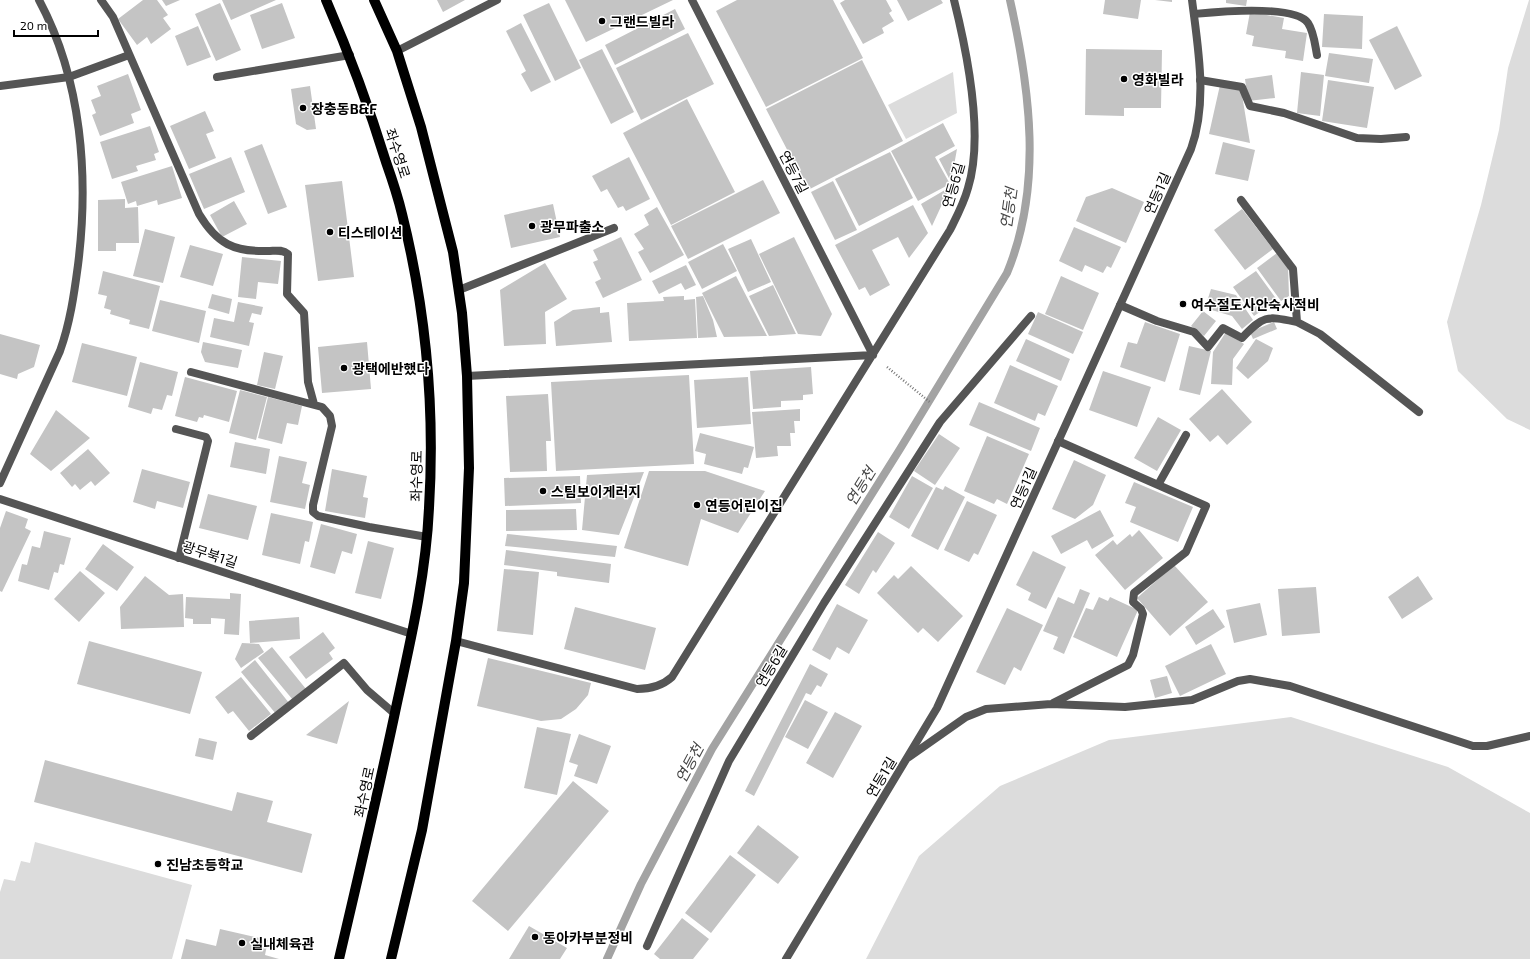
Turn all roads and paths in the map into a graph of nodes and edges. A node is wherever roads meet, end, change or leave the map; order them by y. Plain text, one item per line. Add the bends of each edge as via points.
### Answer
1 (39, 0) edge
2 (101, 0) edge
3 (326, 0) edge
4 (374, 0) edge
5 (497, 0) edge
6 (692, 0) edge
7 (954, 0) edge
8 (1192, 0) edge
9 (1194, 14) junction
10 (397, 51) junction
11 (129, 55) junction
12 (350, 55) junction
13 (1317, 55) dead end
14 (69, 77) junction
15 (217, 77) dead end
16 (1200, 80) junction
17 (0, 86) edge
18 (1406, 137) dead end
19 (1241, 200) dead end
20 (614, 228) dead end
21 (459, 290) junction
22 (1120, 304) junction
23 (1031, 316) dead end
24 (1297, 322) junction
25 (873, 355) junction
26 (191, 372) dead end
27 (467, 376) junction
28 (314, 404) junction
29 (1420, 412) dead end
30 (945, 416) junction
31 (176, 429) dead end
32 (1186, 435) dead end
33 (1058, 441) junction
34 (0, 483) edge
35 (1158, 485) junction
36 (0, 499) edge
37 (427, 537) junction
38 (180, 558) junction
39 (412, 634) junction
40 (456, 641) junction
41 (1051, 704) junction
42 (395, 714) junction
43 (252, 736) dead end
44 (1530, 736) edge
45 (909, 757) junction
46 (647, 946) dead end
47 (339, 959) edge
48 (391, 959) edge
49 (786, 959) edge

1 - 14 street via 50,21
2 - 11 street via 113,17
3 - 12 main road, 좌수영로
4 - 10 main road, 좌수영로
5 - 10 street
6 - 25 street, 연등7길
7 - 25 street, 연등6길 via 966,56 974,125 974,159 969,187 950,230
8 - 9 street, 연등1길
9 - 13 street via 1253,10 1303,18 1312,30
9 - 16 street, 연등1길
10 - 21 main road, 좌수영로 via 437,186
11 - 14 street
11 - 28 street via 206,225 224,243 236,248 250,251 282,251 288,254 287,294 304,313 308,382
12 - 15 street
12 - 37 main road, 좌수영로 via 402,213 419,296 429,377 431,455
14 - 17 street
14 - 34 street via 82,151 84,186 83,224 72,312 60,351
16 - 18 street via 1237,85 1244,90 1247,104 1250,106 1284,113 1357,138
16 - 22 street, 연등1길 via 1201,106 1196,137
19 - 24 street via 1293,268
20 - 21 street
21 - 27 main road, 좌수영로
22 - 24 street via 1157,321 1194,332 1208,347 1223,328 1242,338 1259,320 1276,318
22 - 33 street, 연등1길
23 - 30 street, 연등6길
24 - 29 street via 1320,334
25 - 27 street
25 - 30 path
25 - 40 street, 연등6길 via 666,682 647,689 637,689
26 - 28 street
27 - 40 main road, 좌수영로 via 468,533
28 - 37 street via 329,414 332,426 312,505 313,512 318,516
30 - 46 street, 연등6길 via 824,604 729,761
31 - 38 street via 206,436 208,441
32 - 35 street
33 - 35 street
33 - 45 street, 연등1길 via 937,708
35 - 41 street via 1206,506 1186,552 1134,593 1133,602 1142,614 1133,656 1128,665
36 - 38 street, 광무북1길
37 - 39 main road, 좌수영로
38 - 39 street, 광무북1길
39 - 42 main road, 좌수영로
40 - 48 main road, 좌수영로 via 422,830
41 - 44 street via 1125,707 1192,700 1238,681 1250,679 1290,686 1472,746 1487,746
41 - 45 street via 976,712
42 - 43 street via 367,690 344,663
42 - 47 main road, 좌수영로
45 - 49 street, 연등1길

